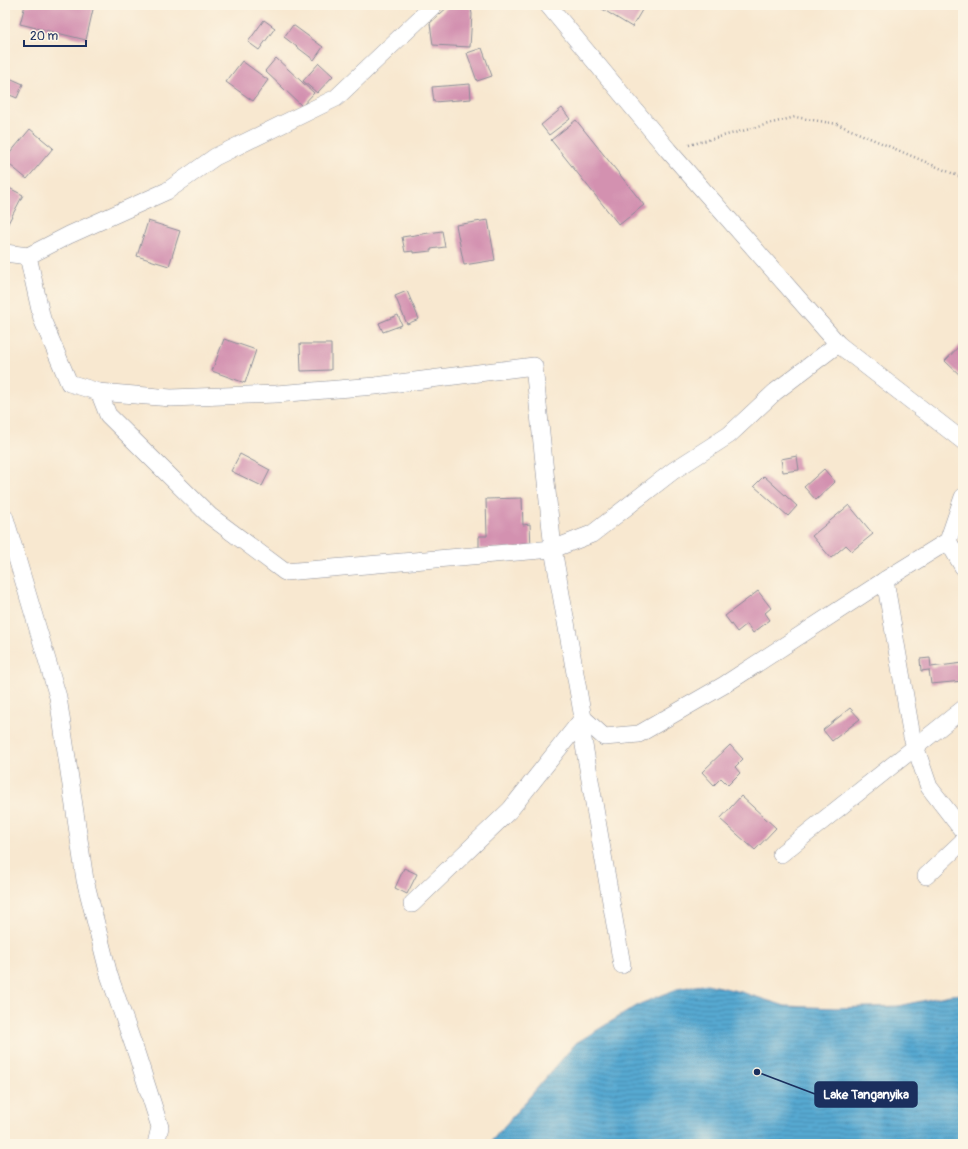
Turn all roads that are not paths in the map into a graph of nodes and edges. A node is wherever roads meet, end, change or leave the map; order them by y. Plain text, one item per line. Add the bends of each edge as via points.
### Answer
1 (434, 5) edge
2 (548, 5) edge
3 (5, 253) edge
4 (28, 256) junction
5 (838, 344) junction
6 (99, 392) junction
7 (963, 442) edge
8 (963, 497) edge
9 (5, 518) edge
10 (948, 541) junction
11 (553, 549) junction
12 (963, 567) edge
13 (885, 580) junction
14 (963, 709) edge
15 (582, 720) junction
16 (916, 746) junction
17 (963, 831) edge
18 (963, 841) edge
19 (781, 854) dead end
20 (926, 876) dead end
21 (412, 904) dead end
22 (622, 965) dead end
23 (156, 1144) edge

1 - 4 street via 336,98 215,157 167,191
2 - 5 street via 668,150
3 - 4 street
4 - 6 street via 42,318 69,383
5 - 7 street
5 - 11 street via 775,392 729,435 673,471 592,534
6 - 11 street via 108,415 210,516 285,572
6 - 11 street via 171,398 276,394 375,386 534,366
8 - 10 street
9 - 23 street via 58,697 85,880 109,975 160,1127
10 - 12 street
10 - 13 street
11 - 15 street
13 - 15 street via 724,685 639,734 604,737
13 - 16 street via 898,663 912,737
14 - 16 street
15 - 21 street via 510,810
15 - 22 street
16 - 17 street via 929,787
16 - 19 street
18 - 20 street

